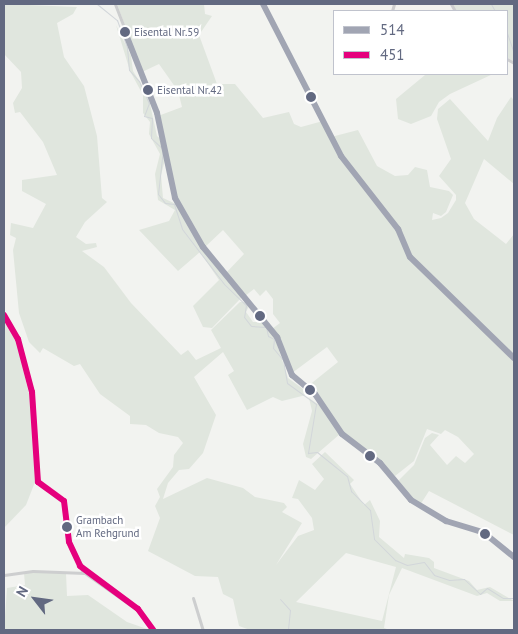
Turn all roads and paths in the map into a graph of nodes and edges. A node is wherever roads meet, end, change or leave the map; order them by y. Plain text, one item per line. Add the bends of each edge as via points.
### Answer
1 (115, 4) edge
2 (263, 4) edge
3 (4, 315) edge
4 (514, 358) edge
5 (514, 557) edge
6 (85, 573) junction
7 (4, 576) edge
8 (193, 598) dead end
9 (153, 630) edge
10 (202, 630) edge

1 - 5 street via 157,113 175,198 203,247 277,337 292,375 315,394 342,434 380,463 412,500 446,521 483,532
2 - 4 street via 341,156 398,229 410,257
3 - 6 street via 18,338 29,378 38,482 64,501 69,542
6 - 7 street via 33,571
6 - 9 street via 138,609
8 - 10 street

